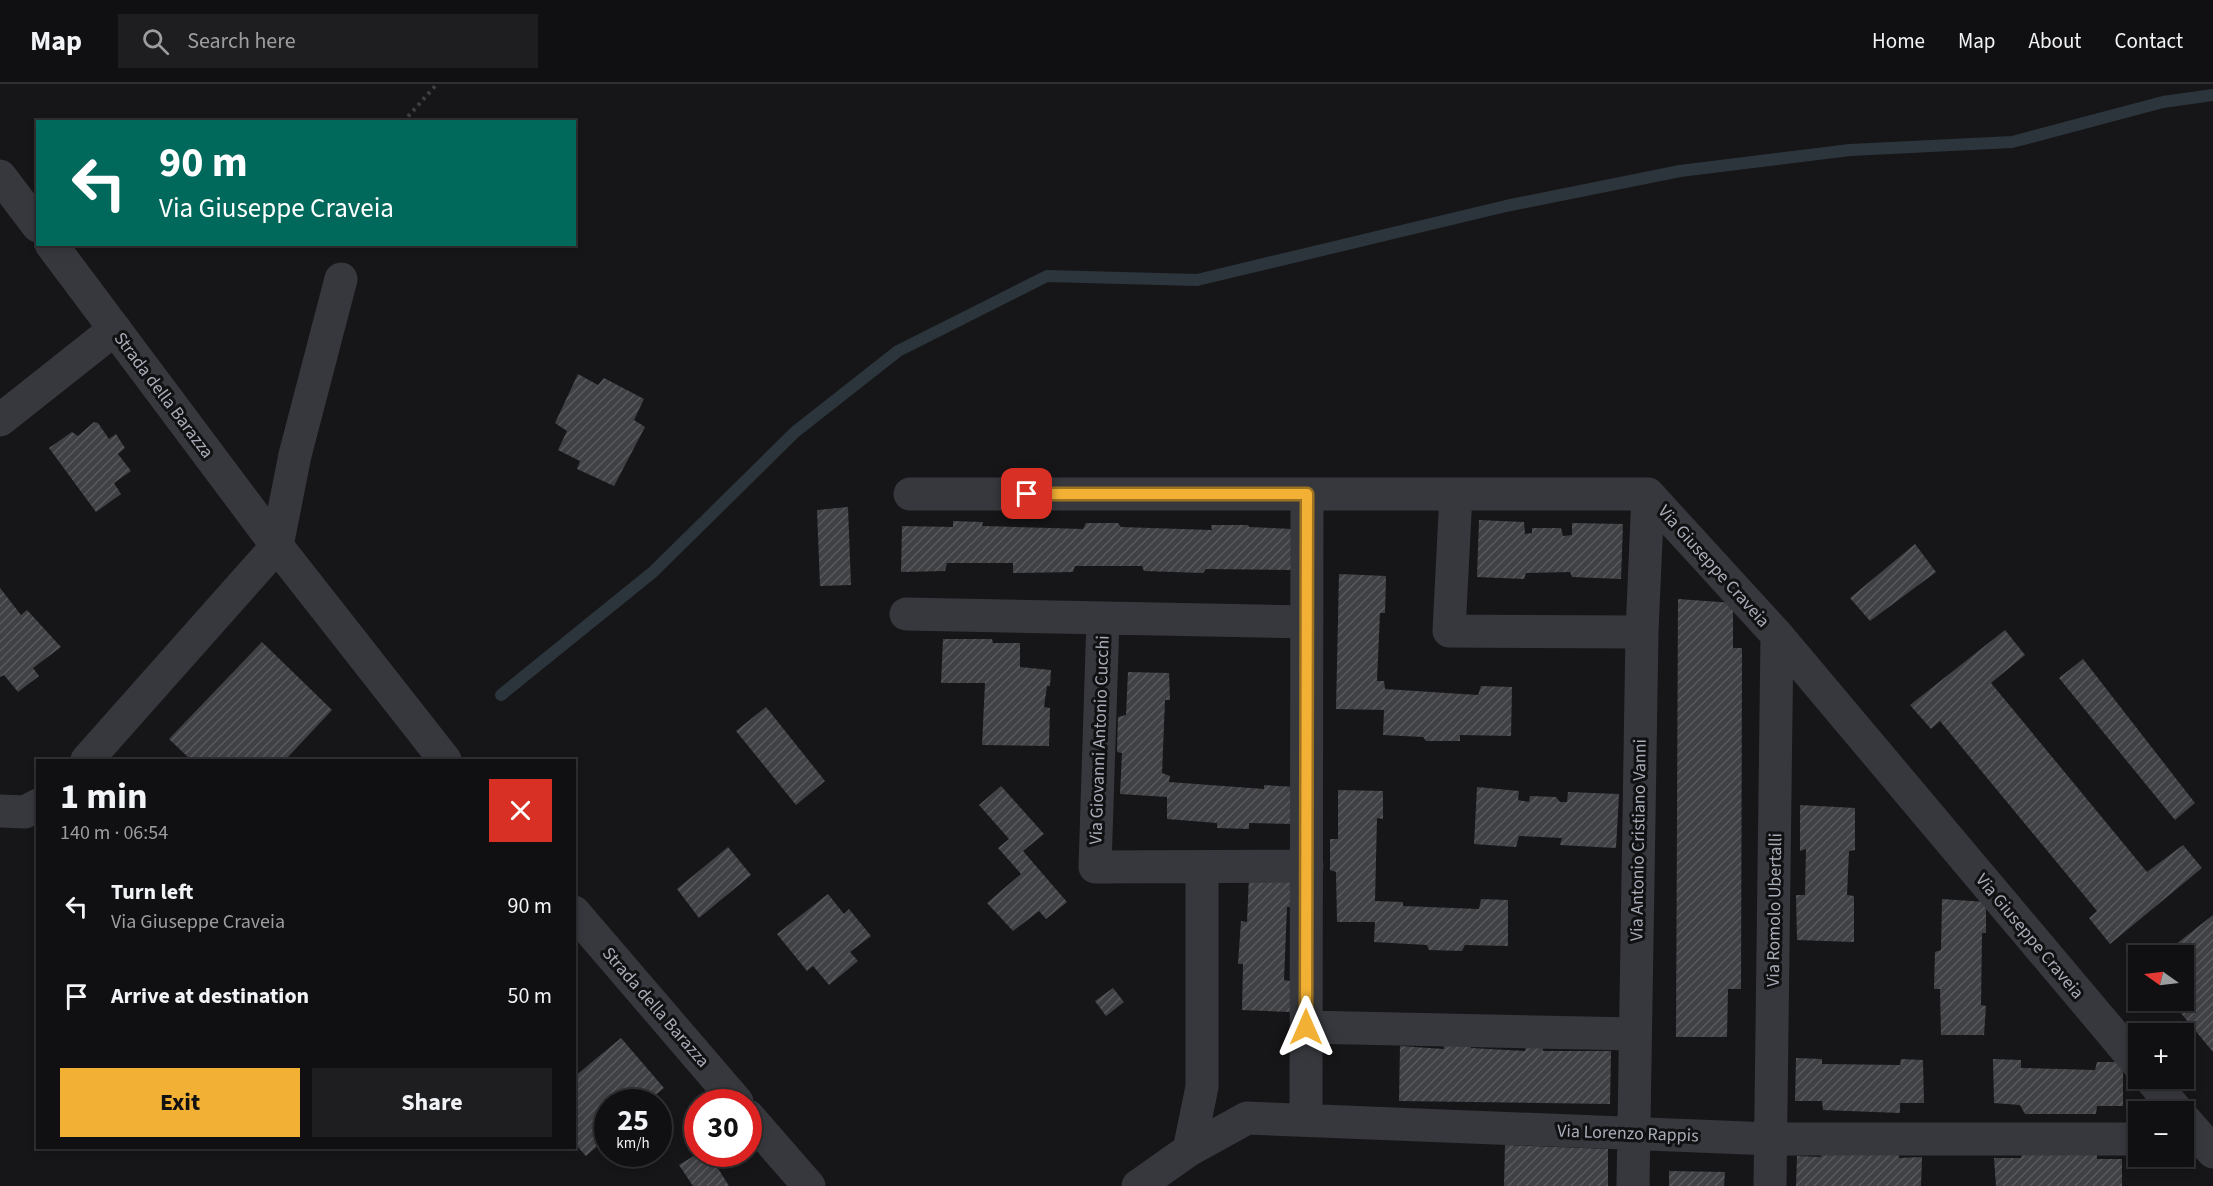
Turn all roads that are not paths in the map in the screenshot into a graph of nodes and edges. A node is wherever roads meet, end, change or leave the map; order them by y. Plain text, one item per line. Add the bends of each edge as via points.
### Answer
1 (0, 176) edge
2 (36, 223) edge
3 (53, 246) edge
4 (341, 279) dead end
5 (115, 329) junction
6 (0, 420) edge
7 (910, 494) dead end
8 (1307, 494) junction
9 (1456, 494) junction
10 (1648, 494) junction
11 (277, 546) junction
12 (906, 614) dead end
13 (1103, 618) junction
14 (1307, 622) junction
15 (1642, 632) junction
16 (1777, 635) junction
17 (88, 759) edge
18 (444, 759) edge
19 (36, 806) edge
20 (0, 811) edge
21 (1307, 866) junction
22 (1202, 867) junction
23 (576, 914) edge
24 (1306, 1027) junction
25 (1634, 1034) junction
26 (2128, 1052) edge
27 (726, 1089) edge
28 (2159, 1089) edge
29 (2169, 1101) edge
30 (1306, 1120) junction
31 (762, 1132) edge
32 (1634, 1133) junction
33 (1771, 1139) junction
34 (2128, 1139) edge
35 (1189, 1150) junction
36 (809, 1186) edge
37 (1138, 1186) edge
38 (1633, 1186) edge
39 (1770, 1186) edge

1 - 2 street
3 - 5 street, Strada della Barazza
4 - 11 street via 295,455
5 - 6 street
5 - 11 street, Strada della Barazza
7 - 8 street, Via Giuseppe Craveia
8 - 9 street, Via Giuseppe Craveia
8 - 14 street
9 - 10 street, Via Giuseppe Craveia
9 - 15 street via 1449,631
10 - 15 street, Via Antonio Cristiano Vanni
10 - 16 street, Via Giuseppe Craveia
11 - 17 street
11 - 18 street, Strada della Barazza
12 - 13 street, Via Giovanni Antonio Cucchi
13 - 14 street, Via Giovanni Antonio Cucchi
13 - 22 street, Via Giovanni Antonio Cucchi via 1095,867
14 - 21 street
15 - 25 street, Via Antonio Cristiano Vanni
16 - 26 street, Via Giuseppe Craveia
16 - 33 street, Via Romolo Ubertalli
19 - 20 street via 25,812
21 - 22 street, Via Giovanni Antonio Cucchi
21 - 24 street
22 - 35 street via 1202,1087
23 - 27 street, Strada della Barazza
24 - 25 street
24 - 30 street
25 - 32 street, Via Antonio Cristiano Vanni
28 - 29 street
30 - 32 street, Via Lorenzo Rappis
30 - 35 street, Via Lorenzo Rappis via 1246,1118
31 - 36 street
32 - 33 street, Via Lorenzo Rappis
32 - 38 street, Via Antonio Cristiano Vanni
33 - 34 street, Via Lorenzo Rappis
33 - 39 street, Via Romolo Ubertalli
35 - 37 street, Via Lorenzo Rappis

